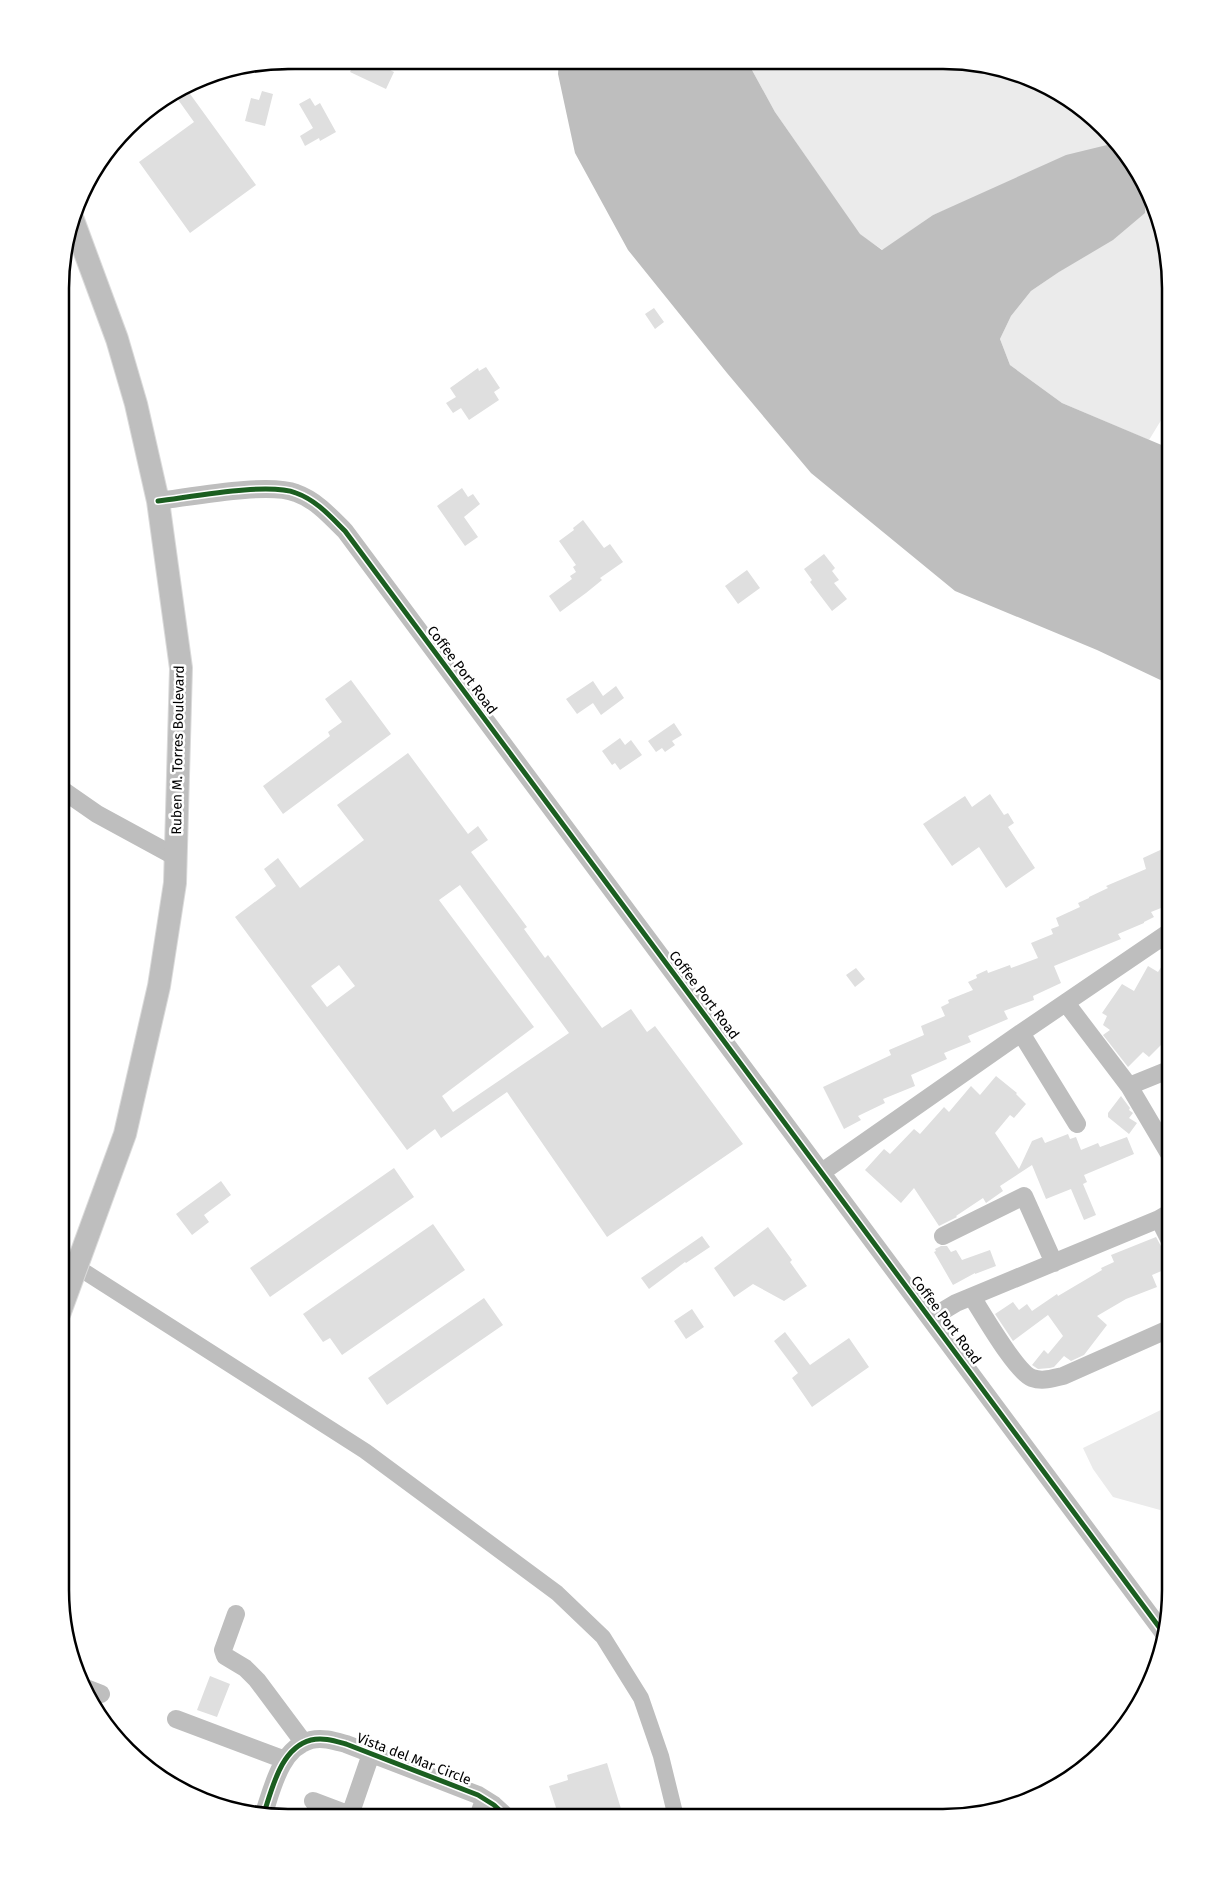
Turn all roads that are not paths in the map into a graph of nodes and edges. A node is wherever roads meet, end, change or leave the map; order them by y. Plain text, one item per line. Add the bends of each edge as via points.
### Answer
1 (76, 229) edge
2 (158, 501) junction
3 (69, 795) edge
4 (176, 857) junction
5 (1162, 937) edge
6 (1066, 1003) junction
7 (1021, 1033) junction
8 (1162, 1073) edge
9 (1129, 1086) junction
10 (1077, 1124) dead end
11 (1162, 1139) edge
12 (822, 1172) junction
13 (1162, 1216) edge
14 (943, 1236) dead end
15 (1054, 1263) junction
16 (69, 1288) edge
17 (972, 1296) junction
18 (931, 1318) junction
19 (1162, 1332) edge
20 (236, 1614) dead end
21 (1159, 1626) edge
22 (93, 1691) edge
23 (101, 1694) dead end
24 (176, 1719) dead end
25 (304, 1743) junction
26 (371, 1754) junction
27 (285, 1760) junction
28 (484, 1800) junction
29 (313, 1801) dead end
30 (266, 1808) edge
31 (334, 1809) edge
32 (352, 1809) edge
33 (481, 1809) edge
34 (498, 1809) edge

1 - 2 main road, Ruben M. Torres Boulevard via 117,339
2 - 4 main road, Ruben M. Torres Boulevard via 182,668
2 - 12 street, Coffee Port Road via 266,489 296,493 322,508 344,531
3 - 4 street via 97,814
4 - 16 main road, Ruben M. Torres Boulevard via 176,883 160,986 125,1134
5 - 6 street
6 - 7 street
6 - 9 street
7 - 10 street
7 - 12 street
8 - 9 street
9 - 11 street
12 - 18 street, Coffee Port Road
13 - 15 street
14 - 15 street via 1024,1196
15 - 17 street
17 - 18 street
17 - 19 street via 1010,1357 1031,1378 1046,1380 1063,1376
18 - 21 street, Coffee Port Road
20 - 25 street via 223,1650 225,1656 257,1680
22 - 23 street
24 - 27 street
25 - 26 street, Vista del Mar Circle via 328,1739
25 - 27 street
26 - 28 street, Vista del Mar Circle
26 - 32 street
27 - 30 street
28 - 33 street
28 - 34 street, Vista del Mar Circle
29 - 31 street

